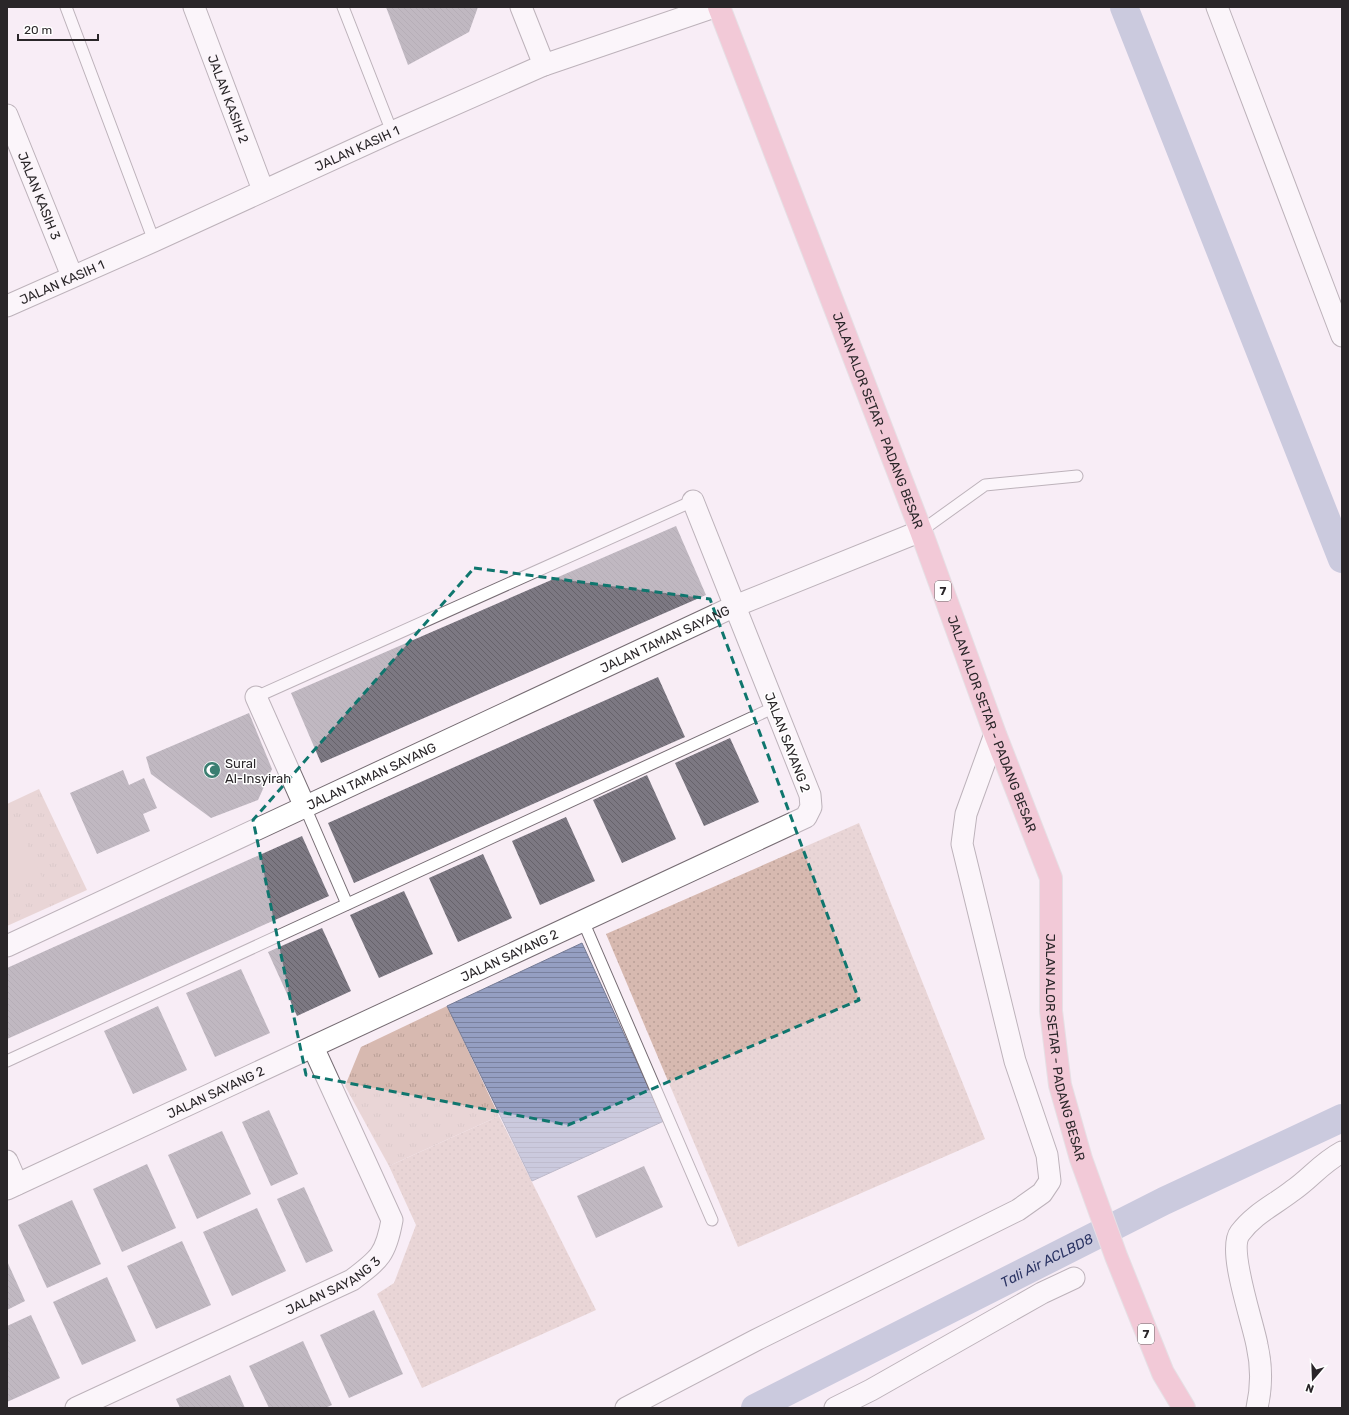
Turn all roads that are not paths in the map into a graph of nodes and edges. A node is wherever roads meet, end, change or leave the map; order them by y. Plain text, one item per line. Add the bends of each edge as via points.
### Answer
1 (66, 7) edge
2 (194, 7) edge
3 (343, 7) edge
4 (521, 7) edge
5 (714, 7) edge
6 (719, 7) edge
7 (1217, 7) edge
8 (544, 65) junction
9 (7, 115) edge
10 (392, 132) junction
11 (263, 190) junction
12 (154, 241) junction
13 (72, 276) junction
14 (7, 306) edge
15 (1342, 336) edge
16 (1078, 476) dead end
17 (693, 501) joint
18 (921, 531) junction
19 (735, 606) junction
20 (256, 696) joint
21 (775, 707) junction
22 (994, 734) junction
23 (305, 807) junction
24 (347, 904) junction
25 (584, 922) junction
26 (7, 946) edge
27 (313, 1047) junction
28 (7, 1061) edge
29 (1342, 1152) edge
30 (7, 1161) edge
31 (12, 1187) edge
32 (712, 1220) dead end
33 (1074, 1278) dead end
34 (76, 1408) edge
35 (626, 1408) edge
36 (835, 1408) edge
37 (1184, 1408) edge
38 (1257, 1408) edge

1 - 12 lane
2 - 11 street, JALAN KASIH 2
3 - 10 lane
4 - 8 street
5 - 8 street, JALAN KASIH 1
6 - 18 main road, JALAN ALOR SETAR - PADANG BESAR / 7
7 - 15 street
8 - 10 street, JALAN KASIH 1
9 - 13 street, JALAN KASIH 3
10 - 11 street, JALAN KASIH 1
11 - 12 street, JALAN KASIH 1
12 - 13 street, JALAN KASIH 1
13 - 14 street, JALAN KASIH 1
16 - 18 lane via 985,485
17 - 19 street, JALAN SAYANG 2
17 - 20 lane
18 - 19 street, JALAN TAMAN SAYANG
18 - 22 main road, JALAN ALOR SETAR - PADANG BESAR / 7
19 - 21 street, JALAN SAYANG 2
19 - 23 street, JALAN TAMAN SAYANG
20 - 23 street
21 - 24 lane
21 - 25 street, JALAN SAYANG 2 via 810,795 811,807 806,817
22 - 35 street via 966,814 962,844 1015,1061 1047,1155 1050,1181 1042,1193 1018,1210
22 - 37 main road, JALAN ALOR SETAR - PADANG BESAR / 7 via 1051,878 1051,1011 1060,1085 1092,1192 1116,1256 1162,1373
23 - 24 lane
23 - 26 street, JALAN TAMAN SAYANG
24 - 28 lane
25 - 27 street, JALAN SAYANG 2
25 - 32 lane
27 - 31 street, JALAN SAYANG 2
27 - 34 street, JALAN SAYANG 3 via 392,1220 388,1243 374,1263 352,1280
29 - 38 street via 1311,1173 1293,1191 1259,1213 1239,1234 1235,1251 1258,1345 1262,1385
30 - 31 street
33 - 36 street via 1042,1293

